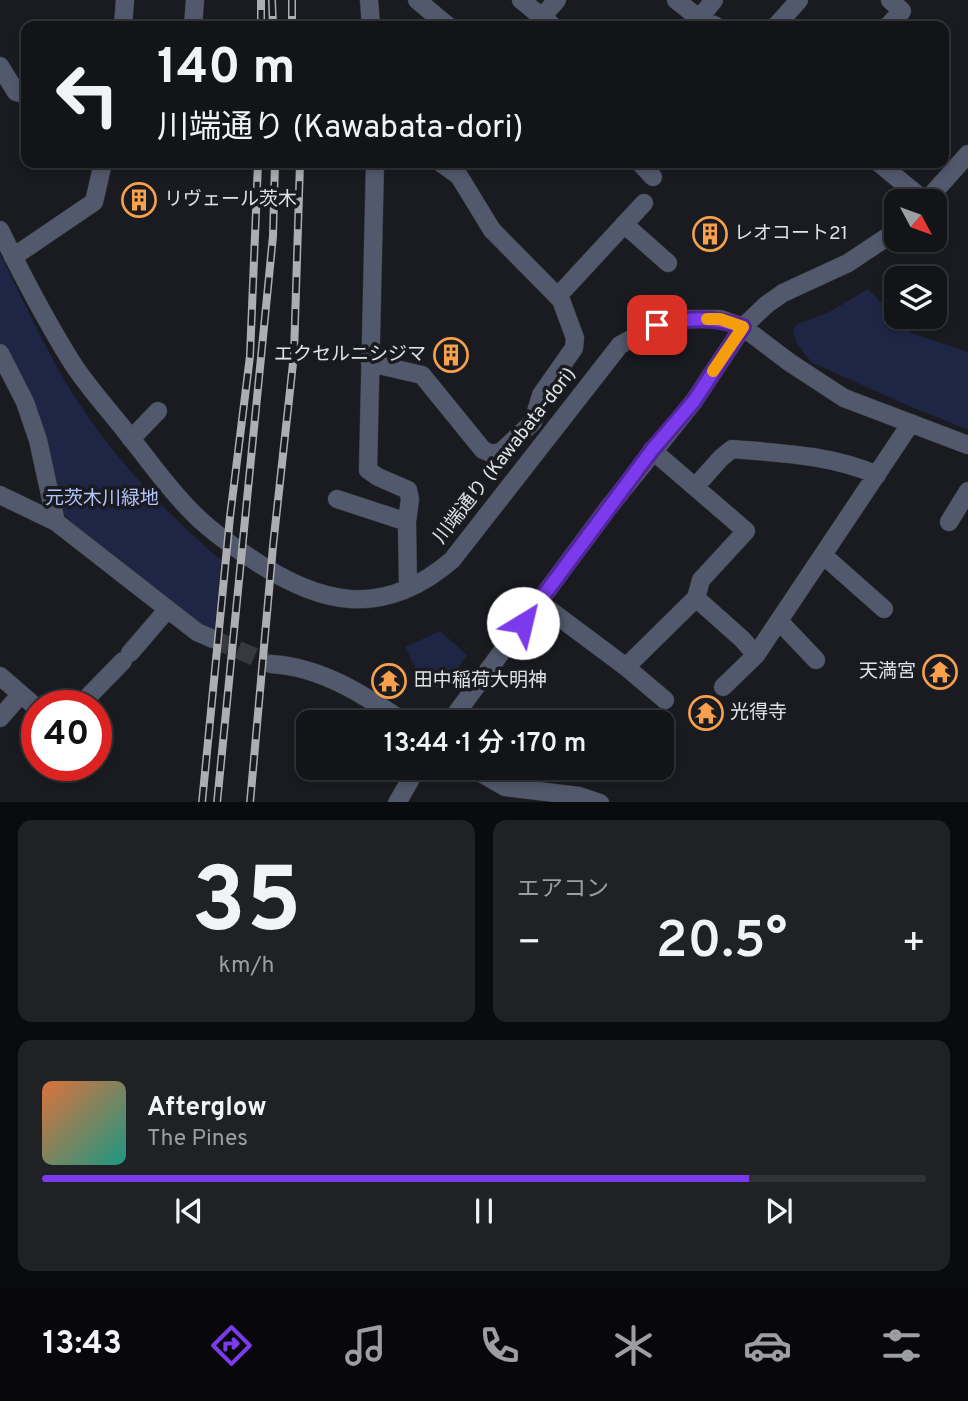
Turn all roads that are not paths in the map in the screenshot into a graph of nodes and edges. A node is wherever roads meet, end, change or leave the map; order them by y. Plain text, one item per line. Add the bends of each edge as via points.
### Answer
1 (125, 0) edge
2 (195, 0) edge
3 (369, 0) edge
4 (416, 0) edge
5 (522, 0) edge
6 (557, 0) edge
7 (676, 0) edge
8 (713, 0) edge
9 (799, 0) edge
10 (890, 0) edge
11 (126, 21) edge
12 (193, 21) edge
13 (371, 21) edge
14 (443, 21) edge
15 (541, 21) edge
16 (544, 21) edge
17 (700, 21) edge
18 (704, 21) edge
19 (780, 21) edge
20 (893, 21) edge
21 (0, 66) edge
22 (21, 93) edge
23 (968, 154) edge
24 (102, 168) edge
25 (375, 168) edge
26 (449, 168) edge
27 (645, 168) edge
28 (884, 168) edge
29 (653, 177) dead end
30 (910, 189) edge
31 (936, 189) edge
32 (644, 203) dead end
33 (624, 224) junction
34 (0, 230) edge
35 (884, 239) edge
36 (13, 257) junction
37 (668, 263) dead end
38 (558, 296) junction
39 (743, 327) junction
40 (0, 353) edge
41 (370, 363) junction
42 (158, 411) dead end
43 (533, 422) junction
44 (911, 422) junction
45 (550, 437) junction
46 (131, 439) junction
47 (968, 445) edge
48 (652, 450) junction
49 (877, 475) junction
50 (695, 487) junction
51 (968, 491) edge
52 (0, 495) edge
53 (337, 499) dead end
54 (56, 522) junction
55 (407, 522) junction
56 (949, 522) dead end
57 (823, 555) junction
58 (408, 589) junction
59 (696, 598) junction
60 (539, 602) junction
61 (884, 609) dead end
62 (167, 610) junction
63 (779, 621) junction
64 (213, 639) tunnel mouth
65 (756, 655) junction
66 (816, 660) dead end
67 (271, 664) tunnel mouth
68 (626, 667) junction
69 (0, 676) edge
70 (723, 687) dead end
71 (94, 690) edge
72 (21, 694) joint
73 (665, 700) dead end
74 (386, 710) edge
75 (459, 710) edge
76 (0, 718) edge
77 (410, 780) edge
78 (494, 780) edge
79 (503, 785) junction
80 (398, 802) edge
81 (512, 802) edge
82 (597, 802) edge

1 - 11 street
2 - 12 street
3 - 13 street
4 - 14 street
5 - 15 street
6 - 16 street
7 - 17 street
8 - 18 street
9 - 19 street
10 - 20 street via 902,11
21 - 22 street
23 - 31 street
24 - 36 street via 94,202
25 - 41 street
26 - 38 street via 459,176 492,230
27 - 29 street
28 - 30 street
32 - 33 street
33 - 37 street
33 - 38 street
34 - 36 street, 川端通り (Kawabata-dori)
35 - 39 street via 848,264 783,293
36 - 46 street, 川端通り (Kawabata-dori) via 72,363
38 - 43 street via 575,338 574,348 541,395
39 - 44 street, 川端通り (Kawabata-dori) via 844,398
39 - 45 street, 川端通り (Kawabata-dori) via 720,319 687,319 657,325 620,345
39 - 48 street via 694,401
40 - 54 street via 38,440
41 - 43 street via 422,375 483,450 493,454
41 - 55 street via 368,470 408,490
42 - 46 street
43 - 45 street
44 - 47 street, 川端通り (Kawabata-dori)
44 - 49 street
45 - 58 street, 川端通り (Kawabata-dori) via 452,560
46 - 58 street, 川端通り (Kawabata-dori) via 193,513 274,575 335,598 372,599
48 - 50 street
48 - 60 street
49 - 50 street via 854,466 732,449
49 - 57 street
50 - 59 street via 746,531 701,580
51 - 56 street
52 - 54 street
53 - 55 street
54 - 62 street
55 - 58 street
57 - 61 street
57 - 63 street
59 - 65 street
59 - 68 street
60 - 68 street
60 - 75 street
62 - 64 street
62 - 71 street
63 - 65 street
63 - 66 street
65 - 70 street
67 - 74 street via 295,666 347,685
68 - 73 street
69 - 72 street
72 - 76 street
77 - 80 street
78 - 79 street
79 - 81 street
79 - 82 street

